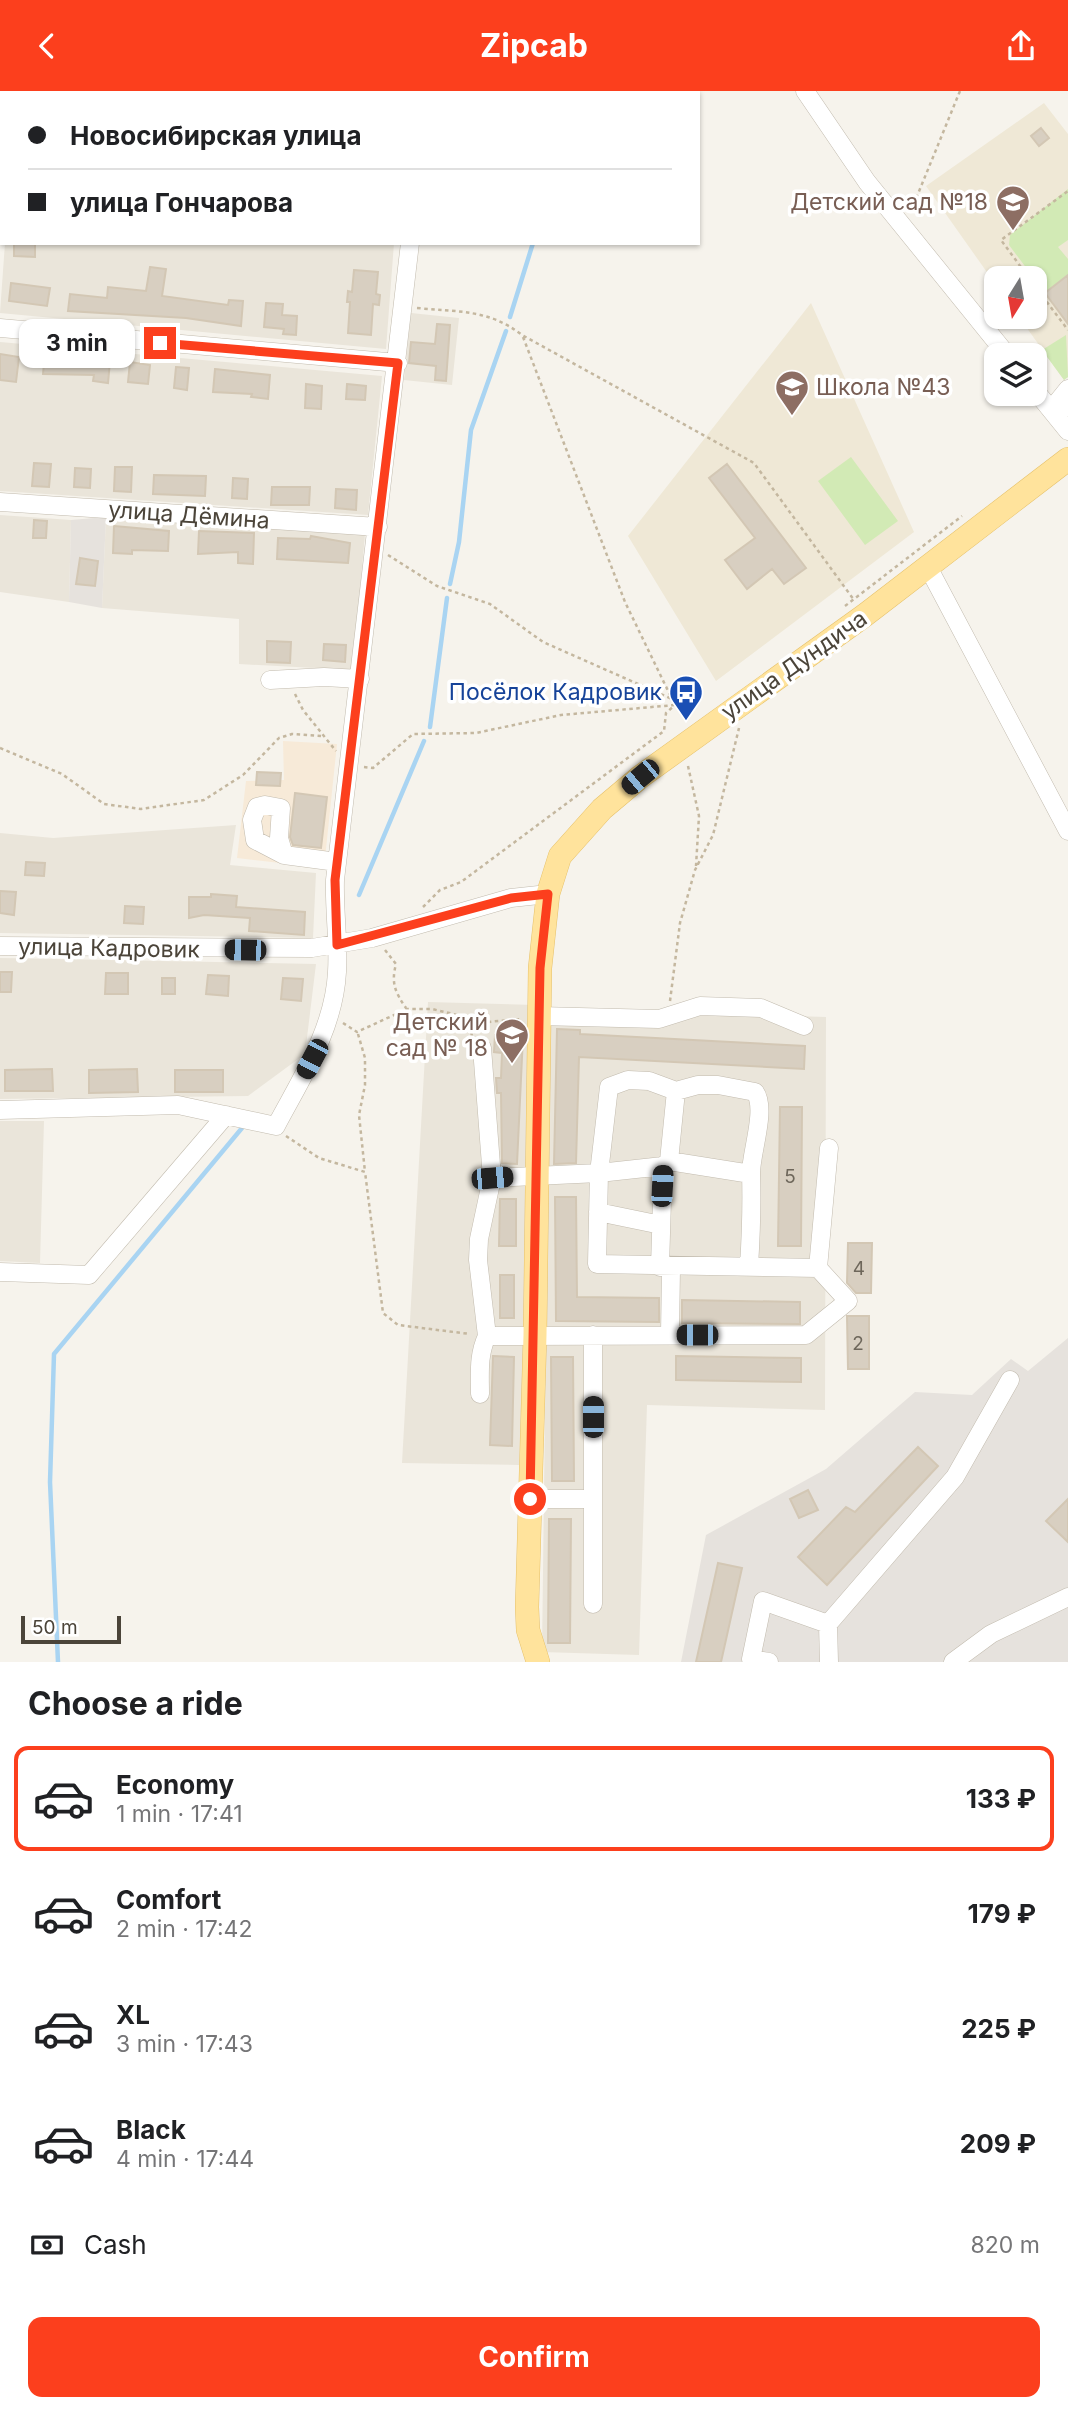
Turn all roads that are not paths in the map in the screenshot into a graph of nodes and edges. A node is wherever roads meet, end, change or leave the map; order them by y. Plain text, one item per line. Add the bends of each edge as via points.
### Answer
1 (805, 91) edge
2 (410, 245) edge
3 (0, 328) edge
4 (997, 343) edge
5 (398, 363) junction
6 (1068, 389) edge
7 (1060, 408) edge
8 (1068, 431) edge
9 (1068, 459) edge
10 (0, 502) edge
11 (378, 527) junction
12 (928, 567) junction
13 (360, 679) junction
14 (270, 681) dead end
15 (1068, 831) edge
16 (284, 855) dead end
17 (337, 862) junction
18 (548, 894) junction
19 (337, 945) junction
20 (0, 946) edge
21 (539, 1016) junction
22 (804, 1026) dead end
23 (482, 1048) dead end
24 (676, 1091) junction
25 (0, 1110) edge
26 (226, 1115) junction
27 (829, 1148) dead end
28 (666, 1164) junction
29 (599, 1173) junction
30 (538, 1174) junction
31 (751, 1174) junction
32 (492, 1178) junction
33 (598, 1212) junction
34 (661, 1224) junction
35 (749, 1266) junction
36 (665, 1267) junction
37 (818, 1268) junction
38 (0, 1272) edge
39 (535, 1335) junction
40 (593, 1335) junction
41 (670, 1335) junction
42 (488, 1336) junction
43 (1010, 1380) dead end
44 (480, 1394) dead end
45 (530, 1499) junction
46 (593, 1499) junction
47 (1068, 1597) edge
48 (593, 1604) dead end
49 (828, 1624) junction
50 (538, 1662) edge
51 (769, 1662) edge
52 (829, 1662) edge
53 (953, 1662) edge

1 - 4 street via 867,182
2 - 5 street
3 - 5 street
5 - 11 street
6 - 7 street
7 - 8 street
9 - 12 main road, улица Дундича
10 - 11 street, улица Дёмина
11 - 13 street
12 - 15 street
12 - 18 main road, улица Дундича via 630,785 560,856
13 - 14 street
13 - 17 street
16 - 17 street
17 - 19 street
18 - 19 street, улица Кадровик via 511,898
18 - 21 main road, улица Дундича
19 - 20 street, улица Кадровик via 273,950
19 - 26 street via 338,971 330,1014 276,1126
21 - 22 street via 659,1019 700,1006 761,1008
21 - 30 main road, улица Дундича
23 - 32 street
24 - 28 street
24 - 29 street via 649,1081 628,1080 609,1087
24 - 31 street via 718,1085 755,1092 759,1108
25 - 26 street via 178,1105
26 - 38 street via 89,1275
27 - 37 street
28 - 29 street
28 - 31 street
28 - 34 street
29 - 30 street
29 - 33 street
30 - 32 street
30 - 39 main road, улица Дундича
31 - 35 street
32 - 42 street via 478,1260
33 - 34 street
33 - 36 street via 597,1264
34 - 36 street
35 - 36 street
35 - 37 street
36 - 41 street
37 - 41 street via 848,1301 806,1335
39 - 40 street
39 - 42 street
39 - 45 main road, улица Дундича
40 - 41 street
40 - 46 street
42 - 44 street via 479,1366
43 - 49 street via 955,1477
45 - 46 street
45 - 50 main road, улица Дундича via 528,1630
46 - 48 street
47 - 53 street via 990,1634
49 - 51 street via 763,1601 751,1658
49 - 52 street

